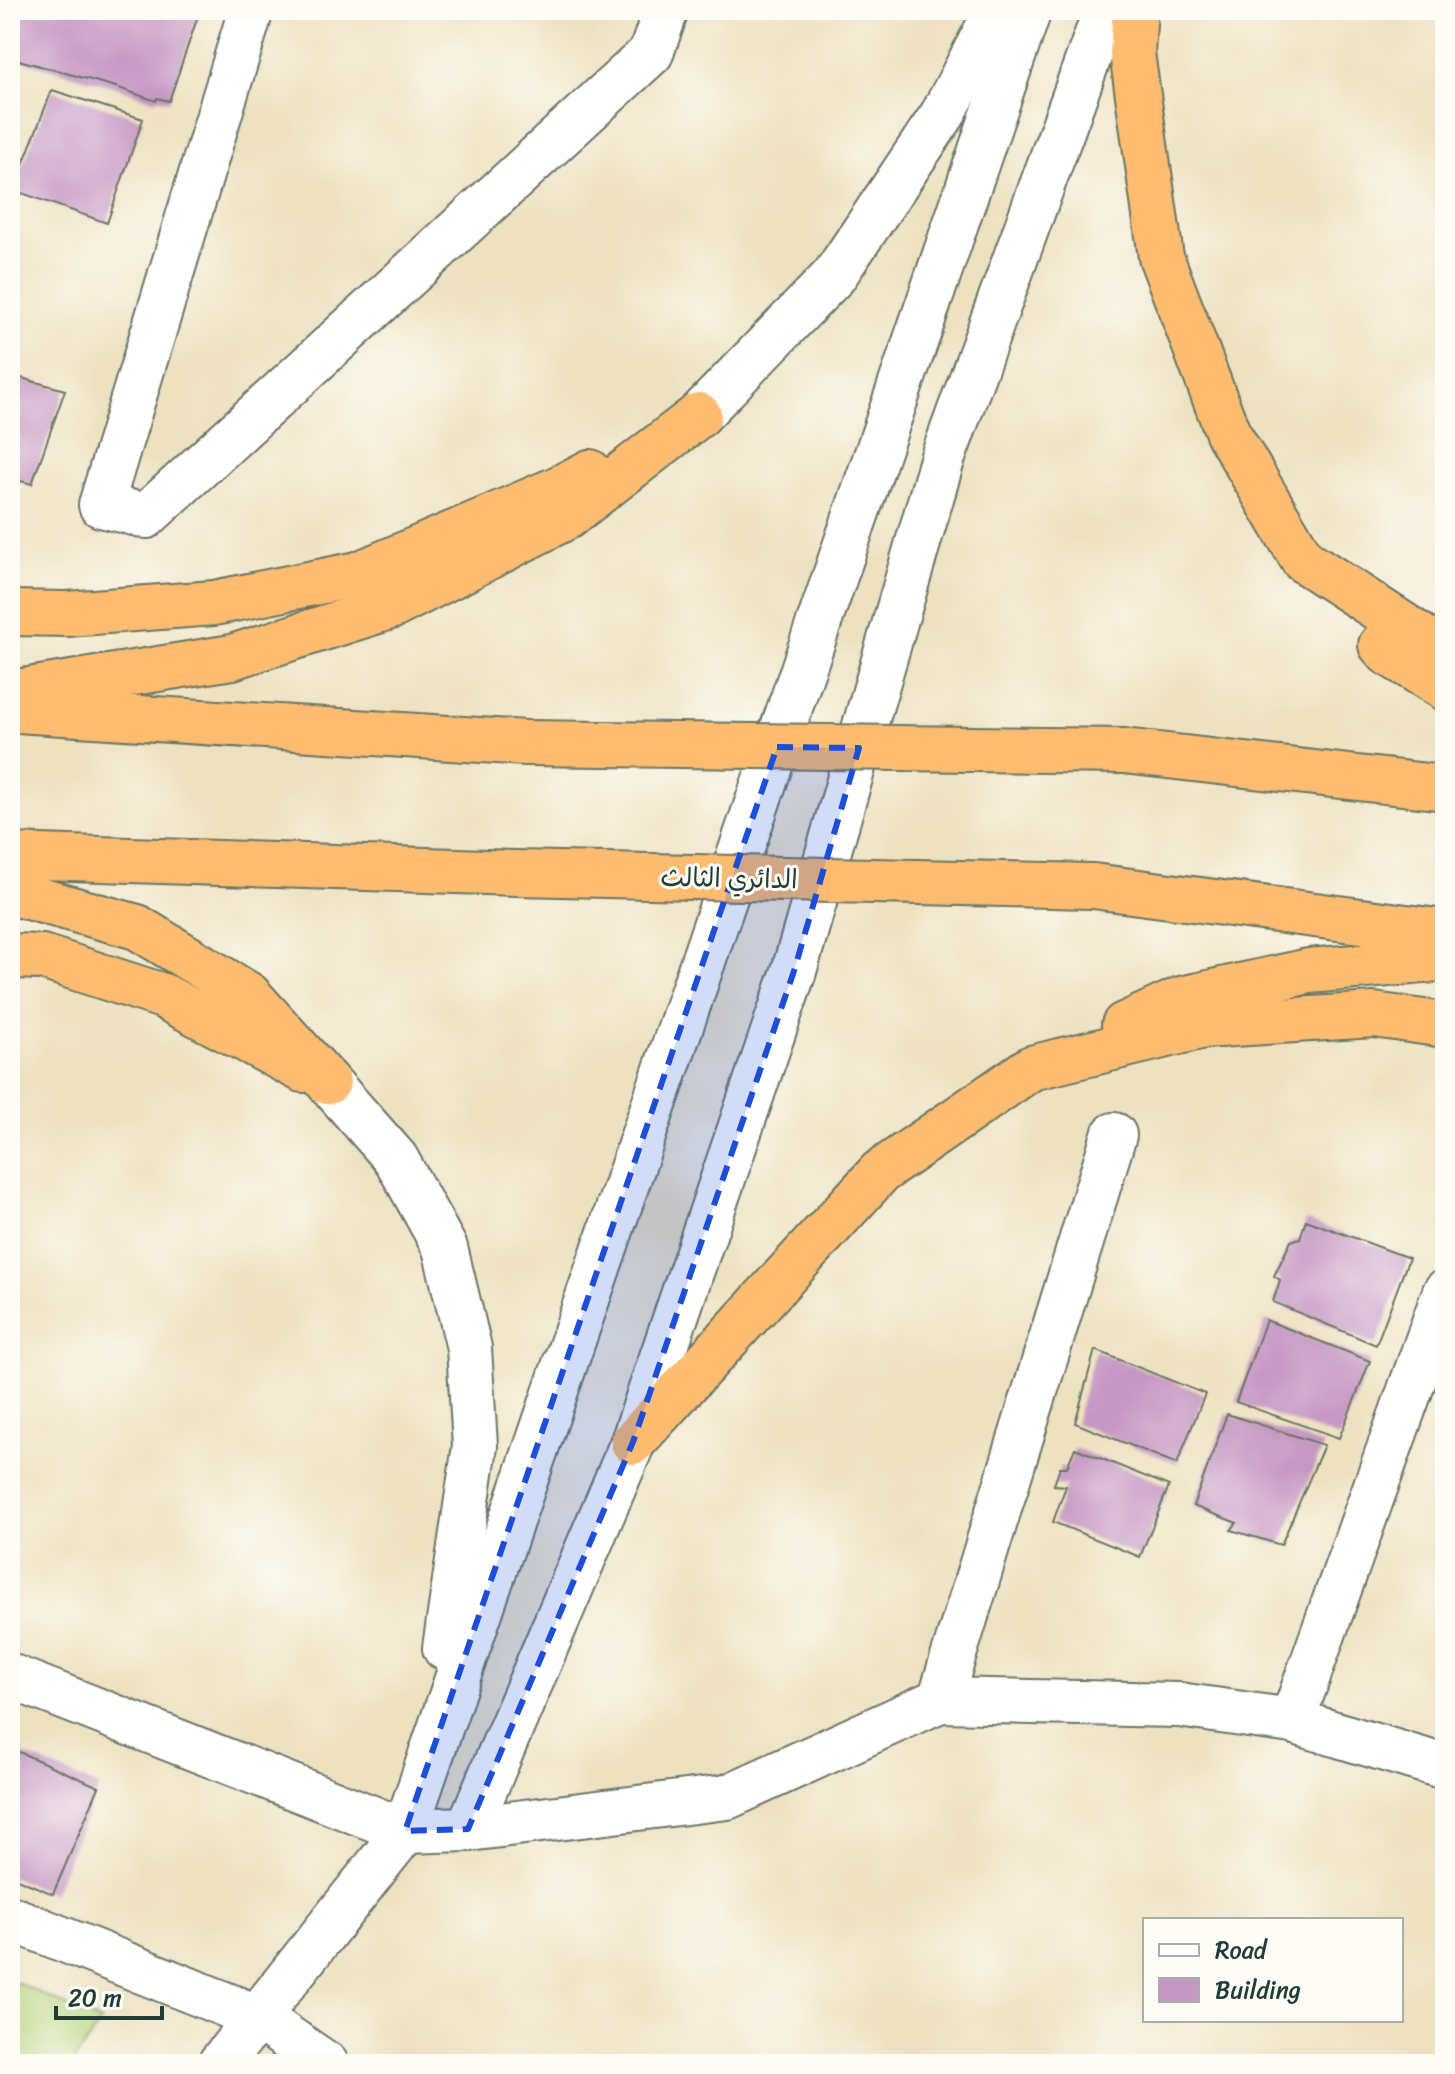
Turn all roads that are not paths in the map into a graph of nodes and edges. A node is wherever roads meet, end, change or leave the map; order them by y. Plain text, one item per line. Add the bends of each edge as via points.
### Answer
1 (251, 10) edge
2 (666, 10) edge
3 (997, 10) edge
4 (1029, 10) edge
5 (1106, 10) edge
6 (1135, 10) edge
7 (699, 415) junction
8 (1303, 560) junction
9 (10, 613) edge
10 (1445, 652) edge
11 (1445, 688) edge
12 (10, 693) edge
13 (10, 710) edge
14 (1445, 788) edge
15 (10, 856) edge
16 (10, 892) edge
17 (1445, 932) edge
18 (10, 956) edge
19 (1445, 959) edge
20 (1445, 1025) edge
21 (1031, 1068) junction
22 (328, 1082) junction
23 (1114, 1135) dead end
24 (1445, 1292) edge
25 (633, 1442) junction
26 (10, 1676) edge
27 (940, 1700) junction
28 (1292, 1721) junction
29 (1445, 1767) edge
30 (421, 1780) junction
31 (468, 1829) junction
32 (405, 1831) junction
33 (10, 1918) edge
34 (259, 2018) junction
35 (220, 2064) edge
36 (326, 2064) edge

1 - 2 street via 101,505 146,516 651,53
3 - 7 street via 943,114 834,276
4 - 30 street
5 - 25 street via 942,460 794,971
6 - 8 highway via 1132,53 1161,257 1228,433
7 - 9 highway via 557,489 358,574 214,603
7 - 12 highway via 567,517 393,606 232,657
8 - 10 highway
8 - 11 highway via 1388,653
13 - 14 highway, bridge via 526,743 1124,751
15 - 17 highway, الدائري الثالث, bridge via 1093,886
16 - 22 highway via 137,927 249,995
18 - 22 highway via 42,957 163,996
19 - 21 highway via 1309,971 1181,999
20 - 21 highway via 1374,1015 1204,1026
21 - 25 highway via 880,1172
22 - 30 street via 396,1159 445,1248 469,1348 475,1446
23 - 27 street
24 - 28 street
25 - 31 street
26 - 32 street
27 - 28 street via 1179,1705
27 - 31 street via 727,1797
28 - 29 street
30 - 32 street
31 - 32 street
32 - 34 street
33 - 34 street
34 - 35 street
34 - 36 street

